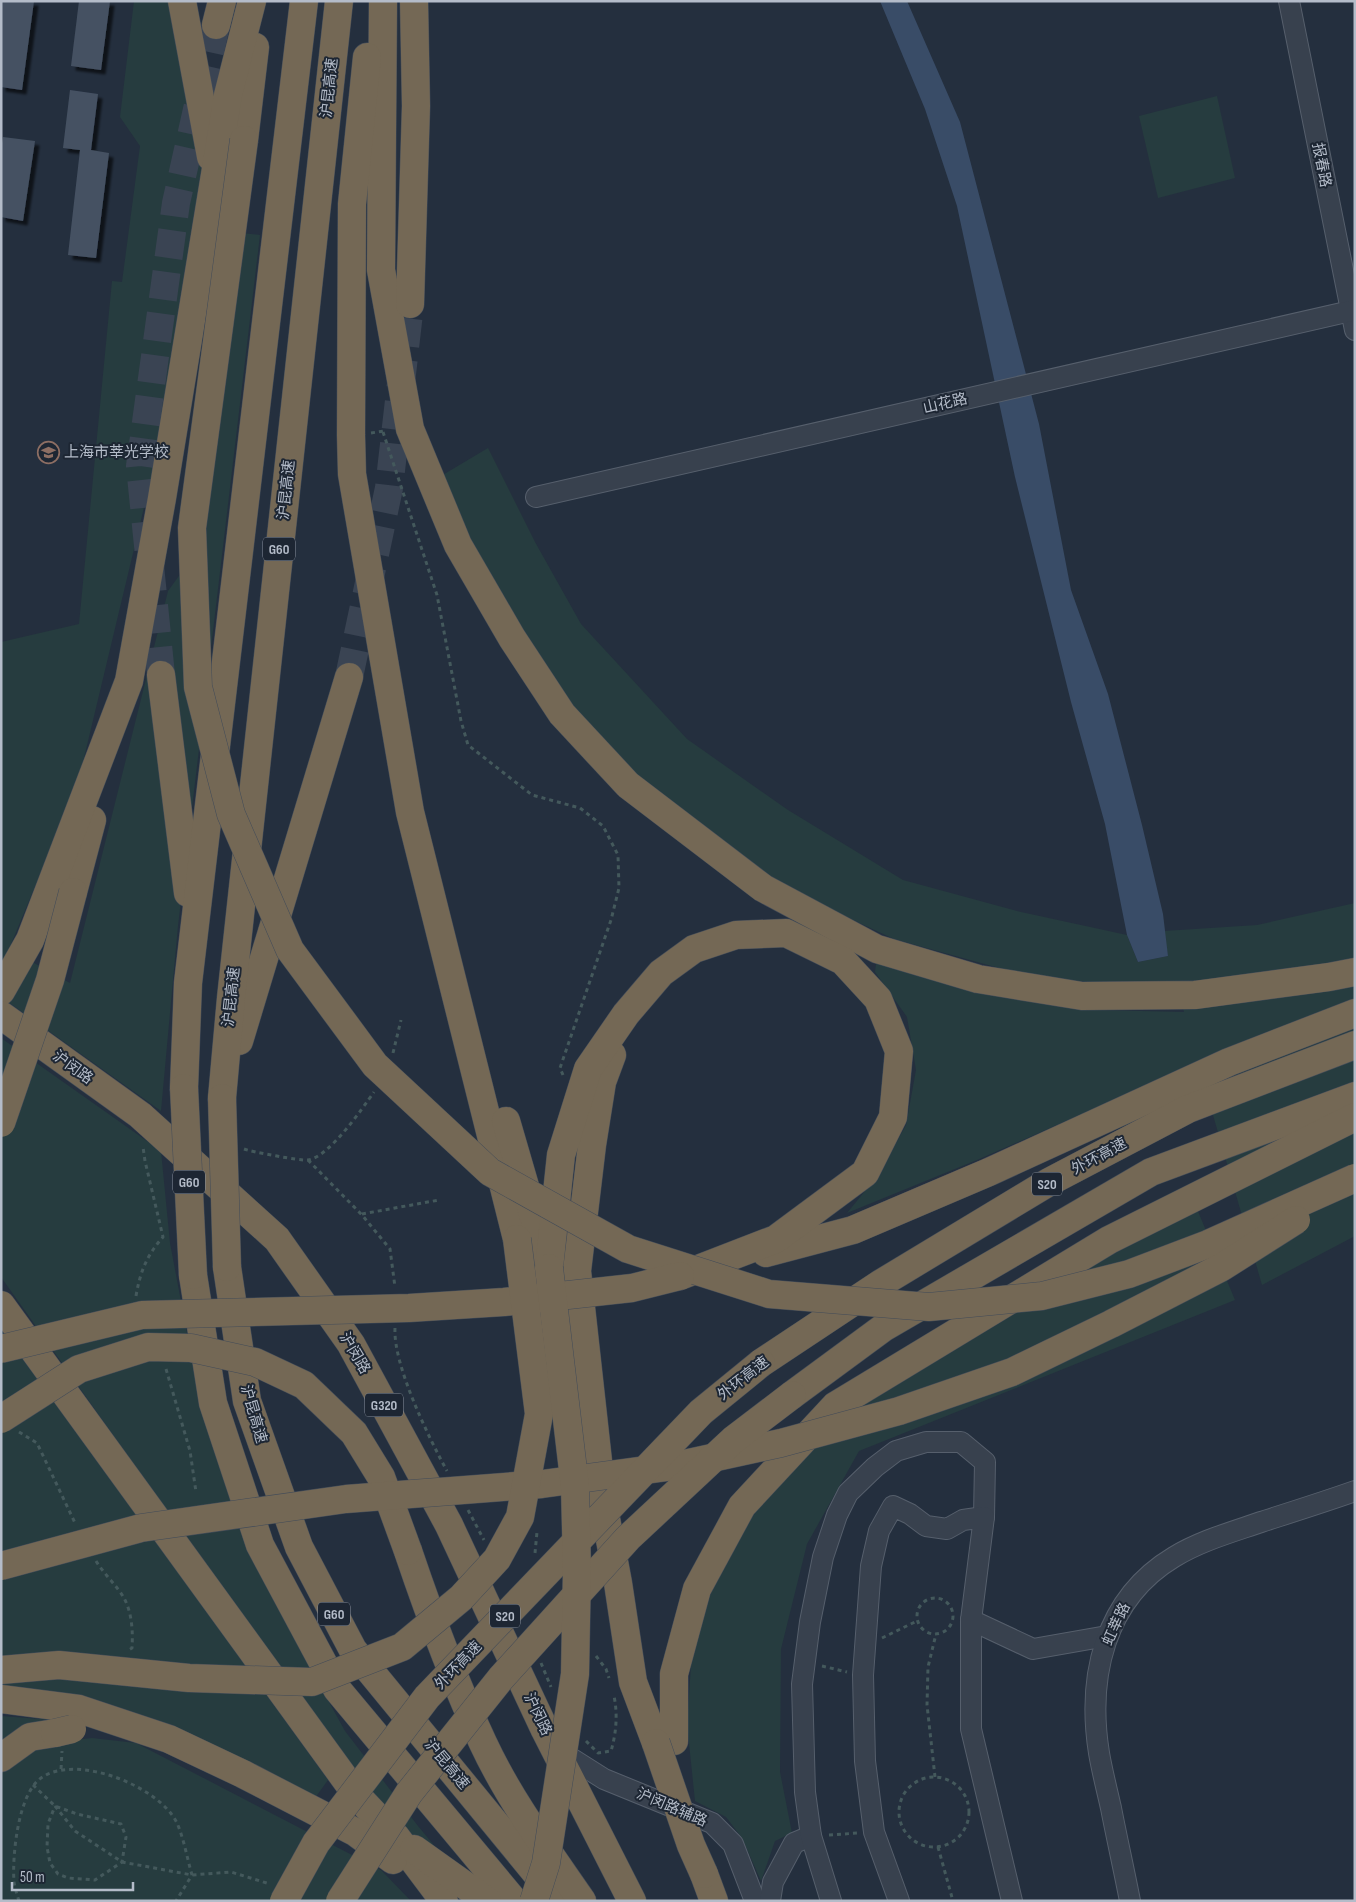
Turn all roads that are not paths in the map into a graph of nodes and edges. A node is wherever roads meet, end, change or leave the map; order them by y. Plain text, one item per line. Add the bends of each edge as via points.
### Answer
1 (182, 1) edge
2 (252, 1) edge
3 (261, 1) edge
4 (304, 1) edge
5 (339, 1) edge
6 (373, 1) edge
7 (383, 1) edge
8 (414, 1) edge
9 (1289, 1) edge
10 (215, 178) junction
11 (410, 304) tunnel mouth
12 (1353, 317) edge
13 (536, 497) dead end
14 (161, 675) tunnel mouth
15 (349, 677) tunnel mouth
16 (410, 812) junction
17 (62, 889) junction
18 (194, 937) junction
19 (1355, 972) edge
20 (1, 991) edge
21 (1355, 1013) edge
22 (626, 1014) junction
23 (1, 1015) edge
24 (1355, 1045) edge
25 (1355, 1096) edge
26 (222, 1098) junction
27 (1355, 1117) edge
28 (1, 1123) edge
29 (1355, 1178) edge
30 (1355, 1183) edge
31 (549, 1268) junction
32 (680, 1276) junction
33 (1, 1305) edge
34 (1, 1349) edge
35 (1, 1419) edge
36 (1355, 1491) edge
37 (984, 1518) junction
38 (1, 1566) edge
39 (971, 1620) junction
40 (1107, 1636) junction
41 (1, 1670) edge
42 (1, 1700) edge
43 (554, 1748) junction
44 (1, 1758) edge
45 (243, 1774) junction
46 (811, 1836) junction
47 (396, 1837) junction
48 (704, 1874) junction
49 (274, 1895) edge
50 (441, 1897) edge
51 (340, 1901) edge
52 (487, 1901) edge
53 (514, 1901) edge
54 (534, 1901) edge
55 (559, 1901) edge
56 (582, 1901) edge
57 (632, 1901) edge
58 (714, 1901) edge
59 (755, 1901) edge
60 (770, 1901) edge
61 (831, 1901) edge
62 (900, 1901) edge
63 (1012, 1901) edge
64 (1130, 1901) edge

1 - 10 highway
2 - 10 highway via 228,95
3 - 29 highway, bridge via 192,528 198,687 231,814 290,950 375,1065 490,1172 628,1249 768,1294 929,1307 1042,1296 1137,1271 1208,1244
4 - 18 highway, G60
5 - 26 highway, 沪昆高速 / G60
6 - 16 highway via 352,204 350,435 352,474
7 - 19 highway via 381,270 410,429 458,545 512,638 562,714 628,785 762,888 878,949 978,979 1082,996 1195,996
8 - 11 highway via 416,106
9 - 12 street, 报春路
10 - 17 highway via 129,680
12 - 13 street, 山花路 via 1040,382
14 - 18 highway
15 - 26 highway
16 - 31 highway via 483,1042
16 - 41 highway, bridge via 517,1239 539,1414 520,1517 497,1559 461,1598 402,1646 312,1682 188,1678 59,1666
17 - 20 highway
17 - 28 highway, bridge via 50,980
18 - 53 highway, G60, bridge via 188,983 184,1088 194,1275 213,1403 260,1545 337,1689
21 - 32 highway, bridge via 1229,1062 853,1230
22 - 31 highway via 588,1069 561,1155
22 - 32 highway, bridge via 661,973 694,949 736,935 786,933 843,961 878,1000 899,1051 893,1117 865,1173 776,1239
22 - 48 highway, bridge via 602,1082 577,1271 602,1497 633,1682
23 - 43 highway, 沪闵路 / G320 via 140,1115 277,1239 351,1344 449,1525
24 - 49 highway, 外环高速 / S20, bridge via 1188,1109 1066,1173 880,1284 761,1363 701,1412 427,1698
25 - 51 highway, S20, bridge via 1151,1172 883,1328 733,1440 628,1538 501,1678 408,1793
26 - 55 highway, 沪昆高速 / G60, bridge via 227,1266 247,1402 299,1547 353,1650
27 - 48 highway, bridge via 1109,1240 835,1406 742,1506 697,1590 674,1674 676,1773
30 - 38 highway, bridge via 1222,1267 1111,1324 1012,1372 899,1411 781,1443 675,1466 542,1484 346,1499 151,1527
31 - 54 highway, bridge via 575,1487 575,1674 546,1863
32 - 34 highway, bridge via 632,1288 504,1302 409,1308 142,1315
33 - 47 highway via 359,1798
35 - 56 highway, bridge via 79,1369 148,1347 191,1348 255,1362 304,1385 354,1433 381,1477 428,1611 483,1744 523,1815
36 - 40 street, 虹莘路 via 1245,1527 1174,1557 1146,1576 1123,1604
37 - 39 street
37 - 46 street via 986,1462 961,1442 926,1442 896,1451 848,1493 822,1557 802,1684 805,1792
37 - 62 street via 963,1520 947,1529 926,1526 893,1506 878,1531 870,1566 862,1675 865,1761 874,1832
39 - 40 street via 1033,1649
39 - 63 street via 971,1729
40 - 64 street, 虹莘路 via 1098,1674 1096,1720 1099,1752
42 - 45 highway via 79,1709 169,1739
43 - 57 highway, 沪闵路 / G320
43 - 59 street, 沪闵路辅路 via 604,1778 712,1823 733,1844
44 - 45 highway via 52,1733 82,1727 132,1732
45 - 50 highway via 356,1832
46 - 60 street via 794,1844 773,1882
46 - 61 street
47 - 50 highway
47 - 52 highway
48 - 58 highway

